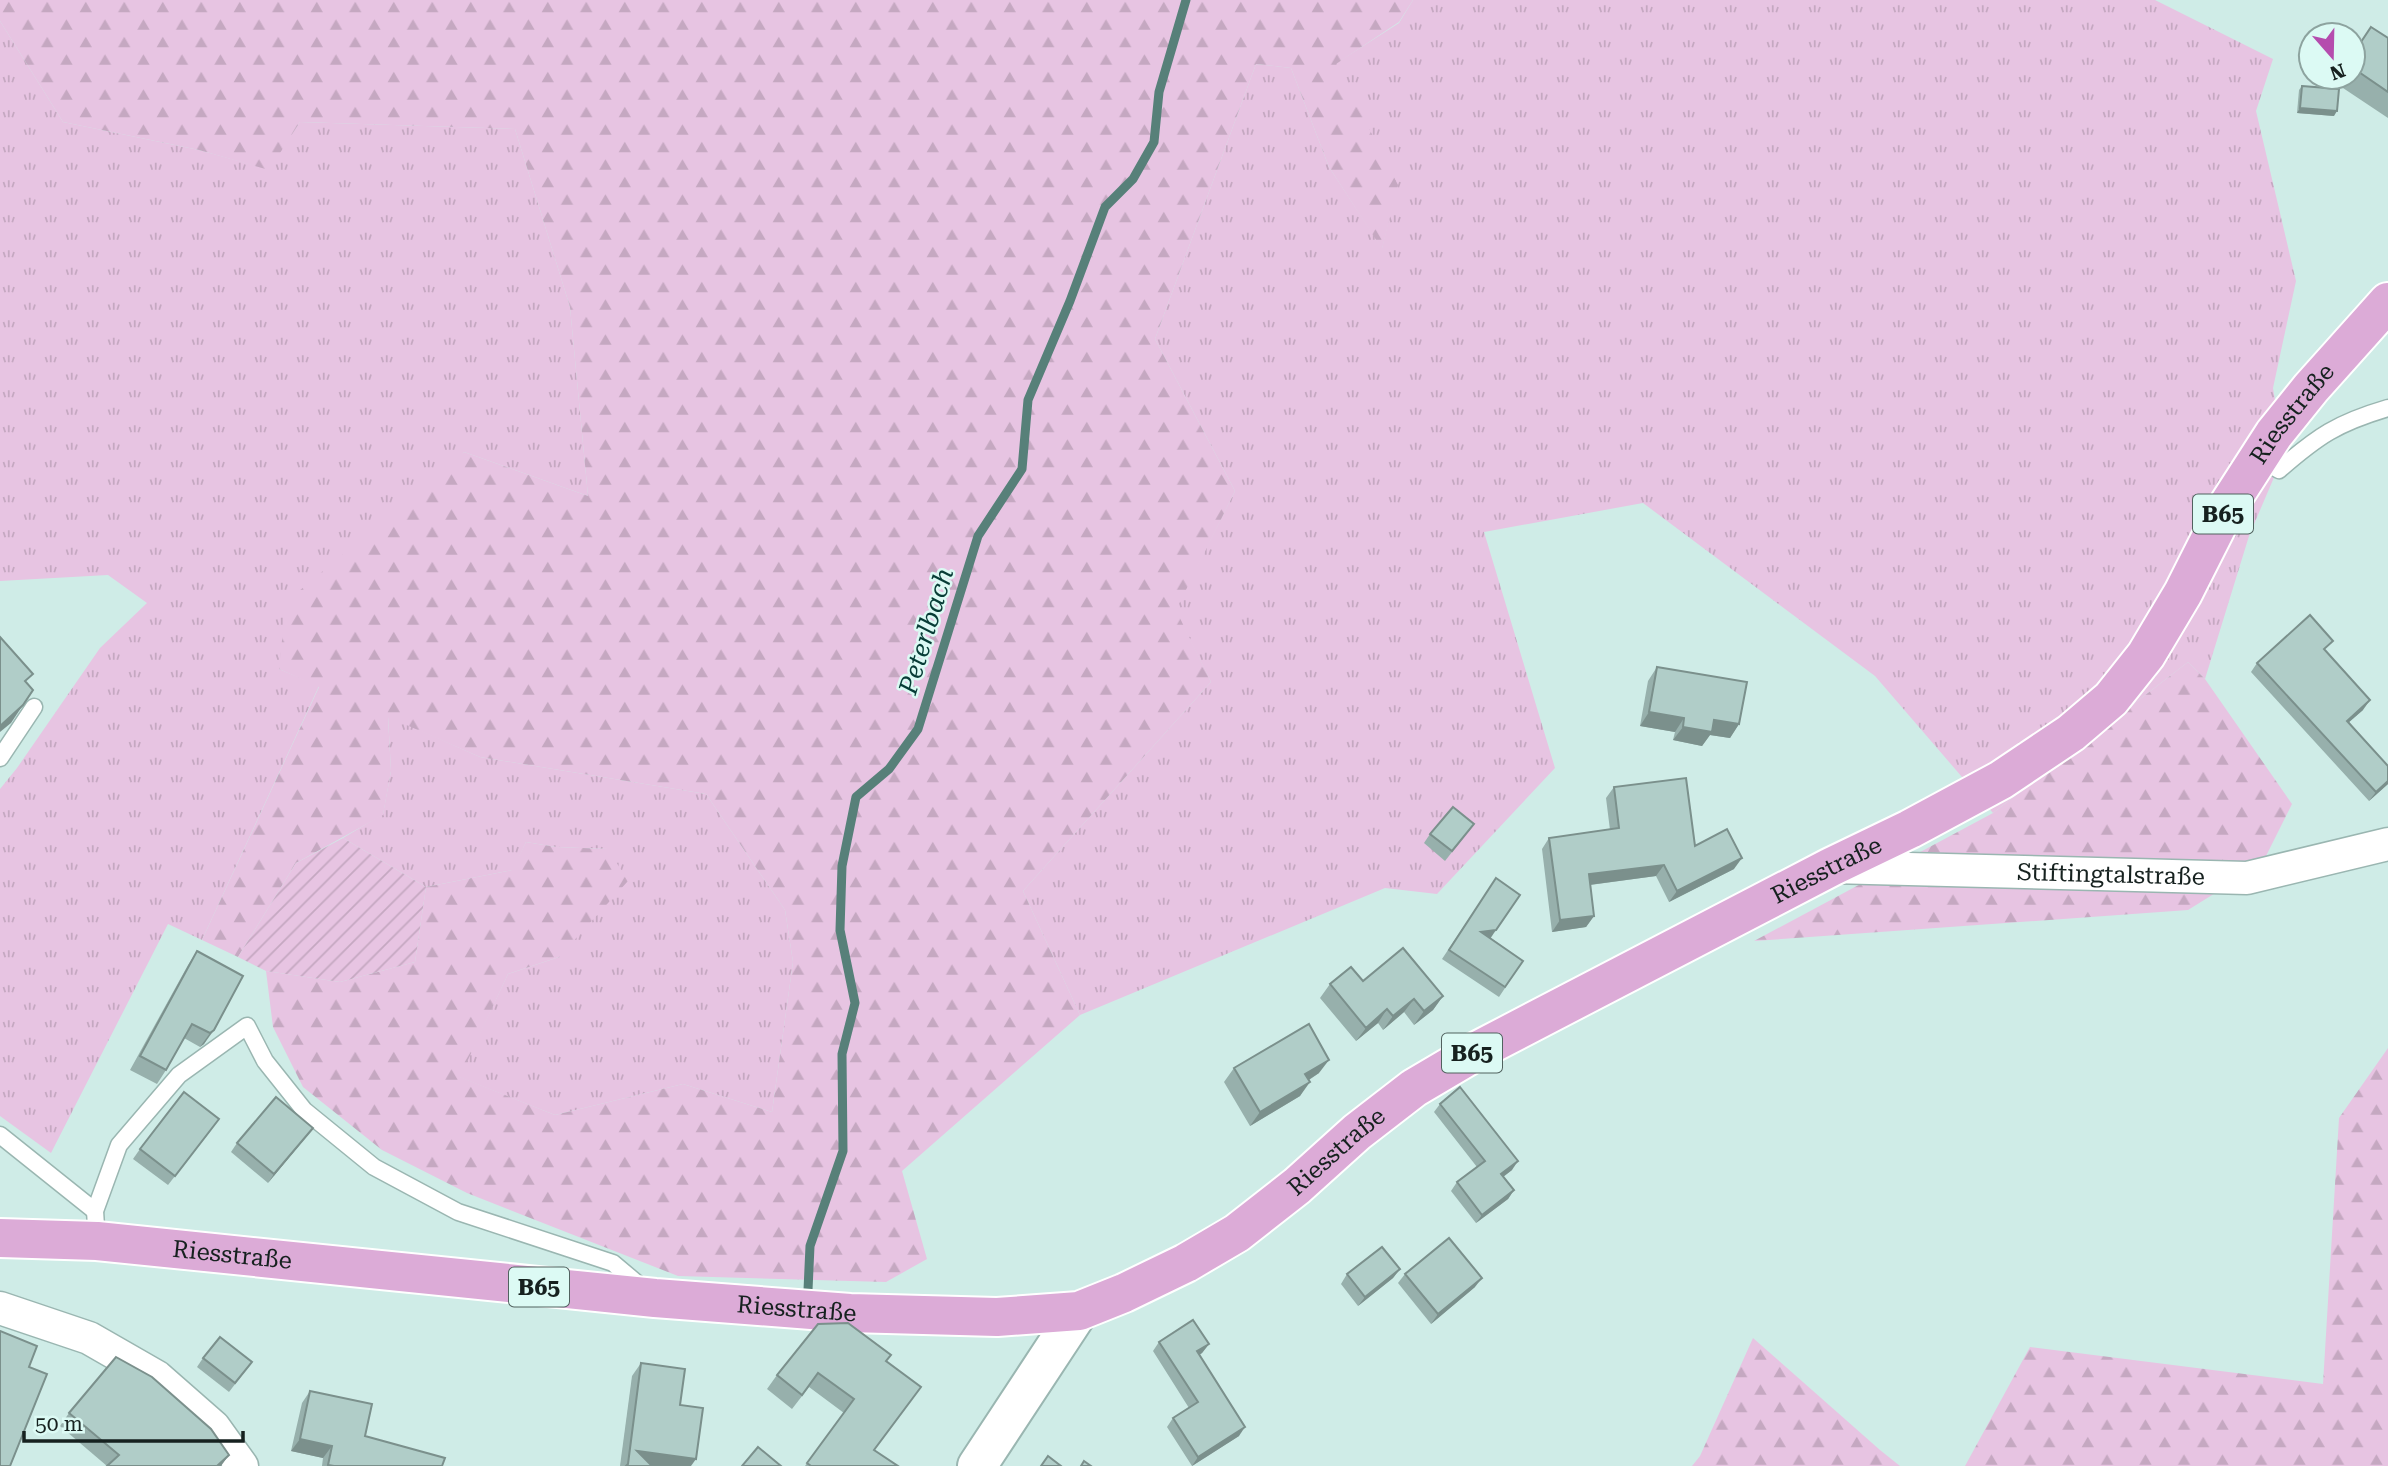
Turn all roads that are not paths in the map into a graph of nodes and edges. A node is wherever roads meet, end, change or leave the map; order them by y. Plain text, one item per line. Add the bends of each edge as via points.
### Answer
1 (2388, 302) edge
2 (2388, 408) edge
3 (2258, 458) junction
4 (34, 707) edge
5 (0, 758) edge
6 (2388, 844) edge
7 (1831, 867) junction
8 (0, 1135) edge
9 (96, 1226) junction
10 (0, 1238) edge
11 (655, 1298) junction
12 (0, 1308) edge
13 (1079, 1311) junction
14 (242, 1466) edge
15 (978, 1466) edge

1 - 3 main road, Riesstraße / B65 via 2311,388
2 - 3 lane via 2355,417 2326,432 2279,470
3 - 7 main road, Riesstraße / B65 via 2146,655 2111,699 2071,733 2001,780
4 - 5 lane
6 - 7 street, Stiftingtalstraße via 2247,878
7 - 13 main road, Riesstraße / B65 via 1414,1088 1237,1233 1186,1263
8 - 9 lane
9 - 10 main road, Riesstraße / B65
9 - 11 main road, Riesstraße / B65
9 - 11 lane via 119,1145 179,1074 247,1026 265,1061 304,1110 374,1167 458,1212 613,1262
11 - 13 main road, Riesstraße / B65 via 850,1313 997,1317
12 - 14 street via 89,1338 157,1377 214,1427
13 - 15 street

